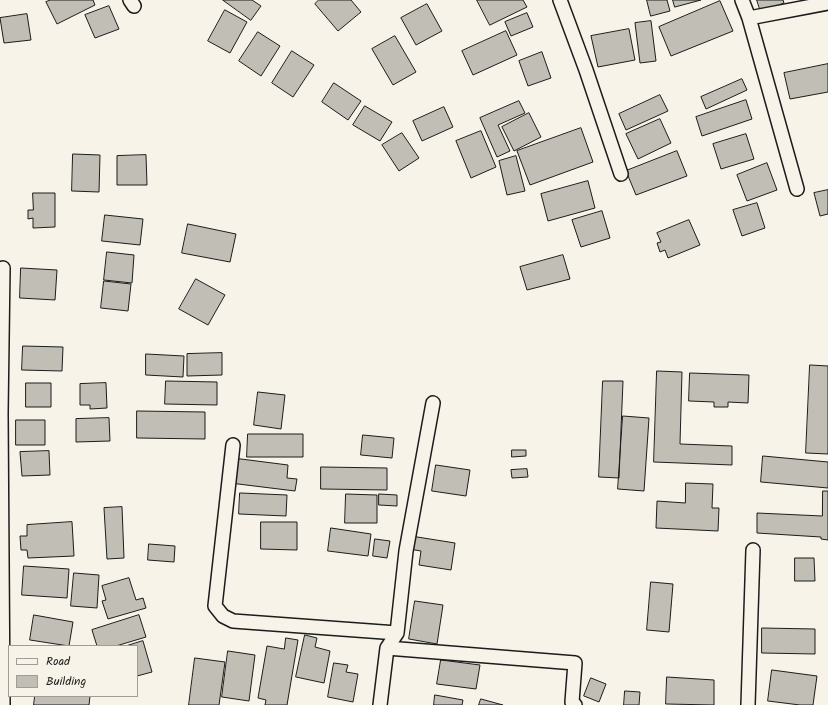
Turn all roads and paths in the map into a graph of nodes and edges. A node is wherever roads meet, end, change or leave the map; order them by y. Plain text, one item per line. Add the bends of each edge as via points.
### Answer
1 (560, 0) edge
2 (742, 0) edge
3 (828, 3) edge
4 (749, 18) junction
5 (621, 174) dead end
6 (797, 189) dead end
7 (3, 268) dead end
8 (433, 403) dead end
9 (1, 413) edge
10 (233, 445) dead end
11 (753, 550) dead end
12 (1, 571) edge
13 (397, 633) junction
14 (386, 648) junction
15 (3, 705) edge
16 (380, 705) edge
17 (575, 705) edge
18 (748, 705) edge

1 - 5 street
2 - 4 street
3 - 4 street
4 - 6 street
7 - 9 street
8 - 13 street via 406,551
9 - 12 street
10 - 13 street via 215,606 222,616 233,621
11 - 18 street
12 - 15 street
13 - 14 street
14 - 16 street
14 - 17 street via 575,663 572,702

